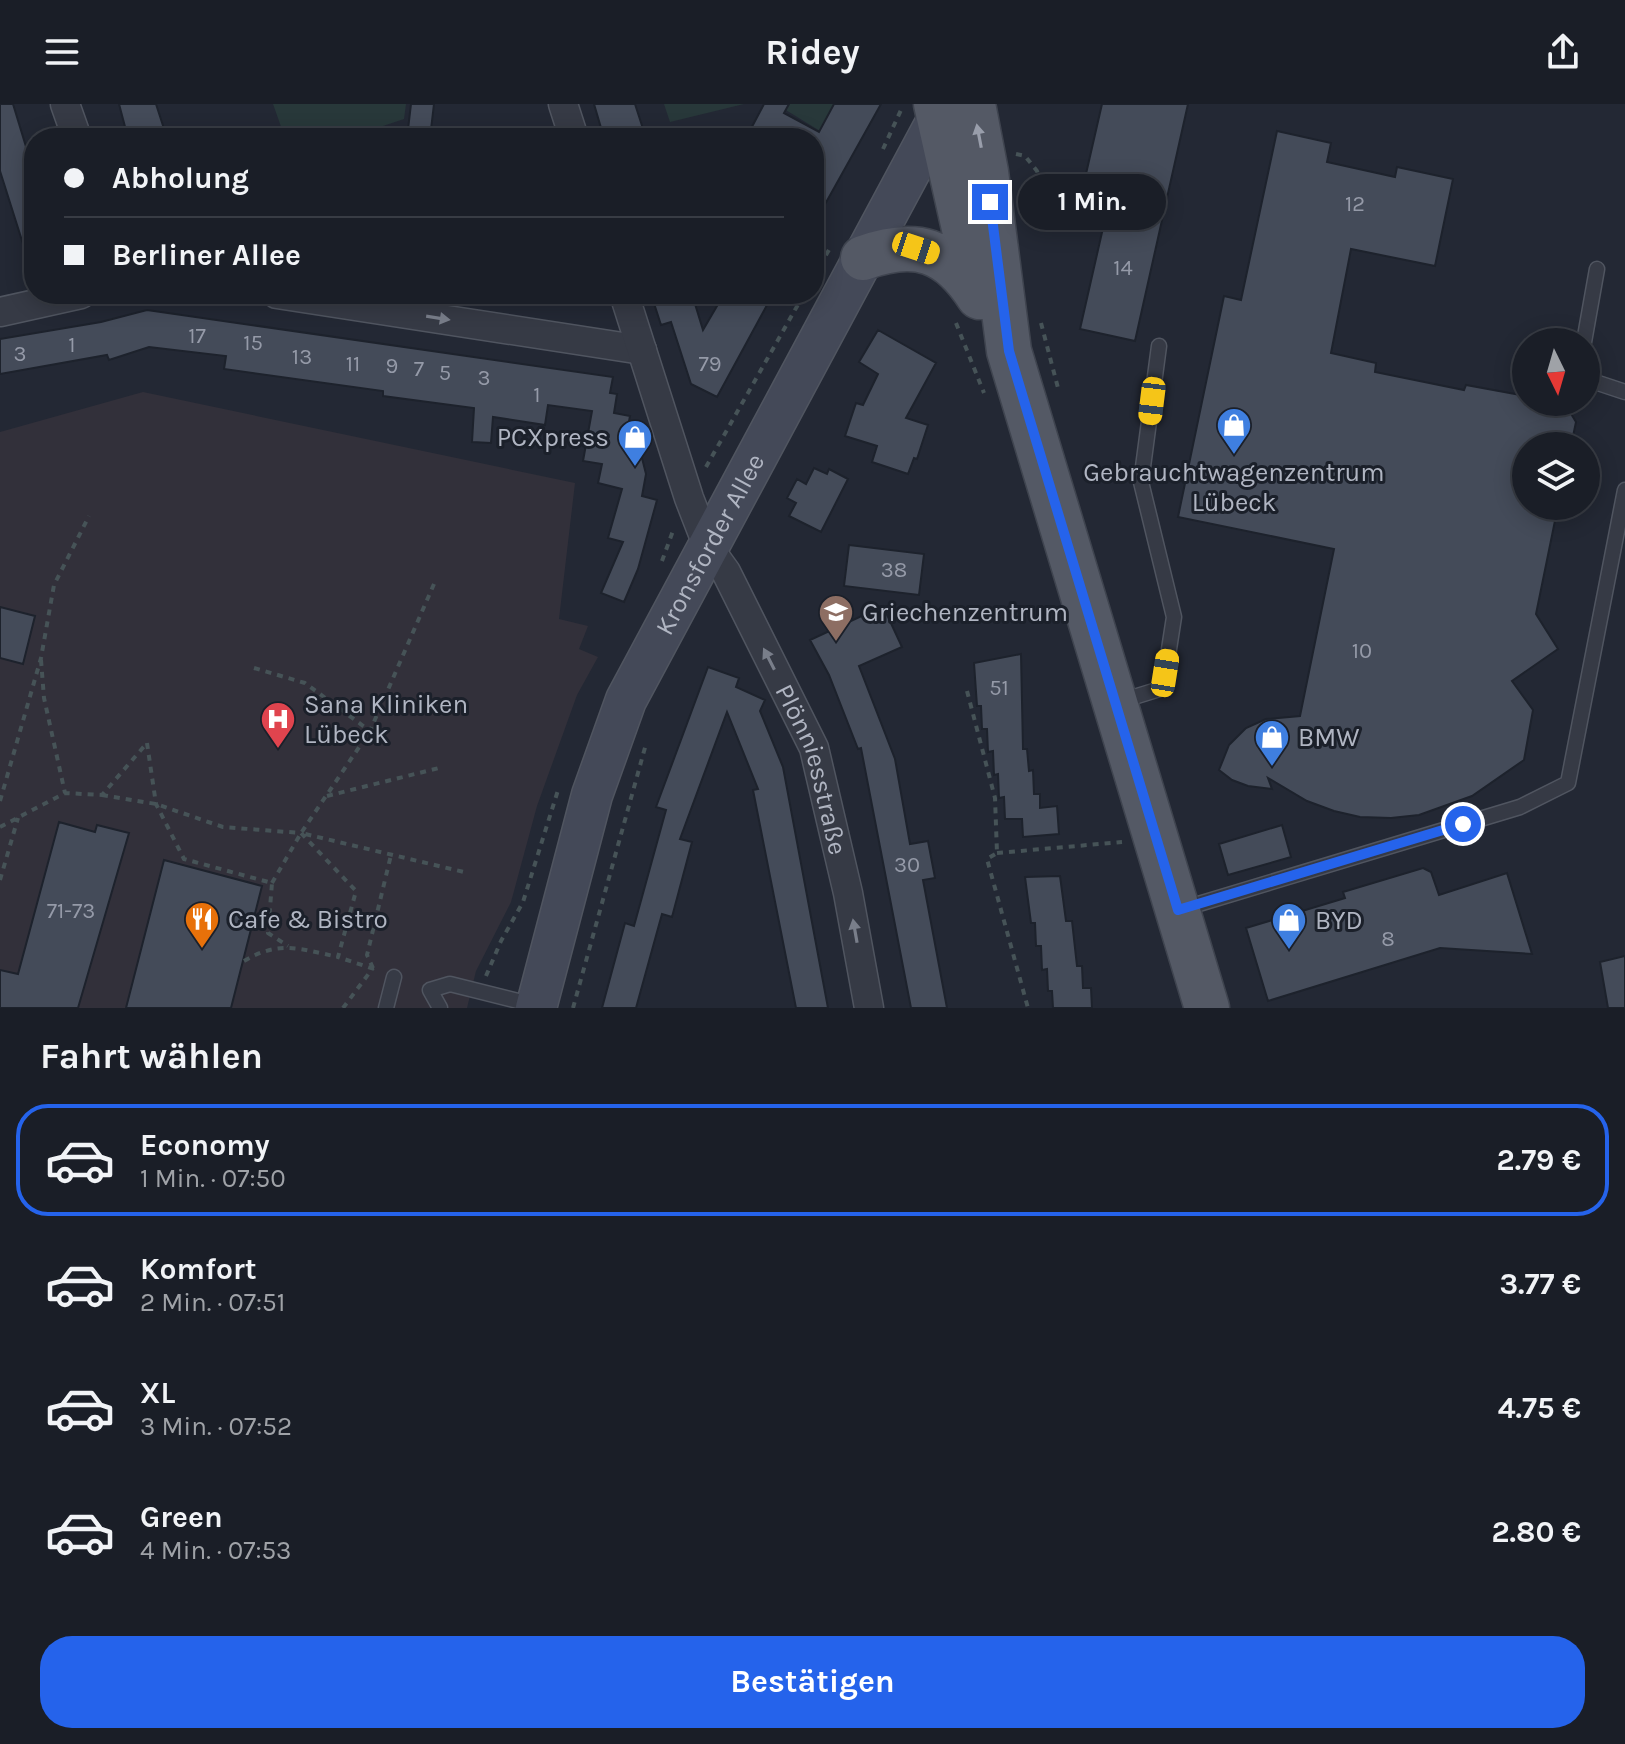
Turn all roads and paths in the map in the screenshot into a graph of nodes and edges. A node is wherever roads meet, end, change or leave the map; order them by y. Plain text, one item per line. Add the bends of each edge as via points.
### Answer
1 (65, 104) edge
2 (563, 104) edge
3 (939, 107) edge
4 (73, 128) edge
5 (571, 128) edge
6 (892, 128) dead end
7 (1005, 152) dead end
8 (1046, 200) dead end
9 (863, 258) junction
10 (1597, 269) dead end
11 (980, 298) junction
12 (36, 304) edge
13 (342, 304) edge
14 (627, 304) edge
15 (798, 304) edge
16 (0, 312) edge
17 (1586, 328) edge
18 (1159, 346) dead end
19 (642, 350) junction
20 (1009, 351) junction
21 (1600, 384) edge
22 (1625, 392) edge
23 (1625, 490) edge
24 (689, 498) junction
25 (89, 516) dead end
26 (708, 547) junction
27 (661, 566) dead end
28 (434, 584) dead end
29 (41, 658) junction
30 (254, 668) dead end
31 (967, 691) dead end
32 (1116, 702) junction
33 (370, 731) junction
34 (650, 732) dead end
35 (443, 767) dead end
36 (561, 783) dead end
37 (65, 793) junction
38 (102, 795) junction
39 (325, 797) junction
40 (0, 801) edge
41 (156, 804) junction
42 (18, 818) junction
43 (0, 827) edge
44 (301, 833) junction
45 (1157, 839) junction
46 (997, 853) junction
47 (391, 855) junction
48 (468, 873) dead end
49 (0, 880) edge
50 (272, 883) junction
51 (1178, 910) junction
52 (288, 946) junction
53 (338, 957) junction
54 (244, 961) dead end
55 (373, 968) junction
56 (394, 977) dead end
57 (479, 991) junction
58 (549, 1007) edge
59 (343, 1008) edge
60 (386, 1008) edge
61 (440, 1008) edge
62 (869, 1008) edge
63 (1028, 1008) edge
64 (1207, 1008) edge

1 - 4 street
2 - 5 street
3 - 6 path
3 - 9 main road, Kronsforder Allee
3 - 11 main road
20 -> 3 main road via 986,172
7 - 8 path via 1025,156 1037,171
9 - 11 main road via 889,249 916,248 943,257 965,275
9 - 26 main road, Kronsforder Allee
10 - 17 lane
11 - 20 main road
12 - 16 street
13 -> 19 street
14 - 19 street, Plönniesstraße
15 - 24 path
18 - 32 lane via 1141,482 1174,617 1163,688
19 - 24 street, Plönniesstraße
20 - 32 main road
21 - 22 lane
23 - 51 lane via 1568,783 1520,807
24 - 26 street, Plönniesstraße
24 - 27 path
25 - 29 path via 54,585
26 - 58 main road, Kronsforder Allee via 626,700 605,754 572,866
62 -> 26 street, Plönniesstraße via 814,748 726,572
28 - 33 path
29 - 37 path via 44,698
29 - 40 path
30 - 33 path via 305,683
31 - 46 path via 995,798
32 - 45 main road
33 - 39 path
34 - 58 path
35 - 39 path
36 - 57 path via 523,902
37 - 38 path
37 - 42 path
38 - 41 path
38 - 41 path via 147,743
39 - 44 path
41 - 44 path via 223,827
41 - 50 path via 184,859
42 - 43 path
42 - 49 path
44 - 47 path
44 - 50 path
44 - 53 path via 356,891
45 - 46 path
45 - 51 main road
46 - 63 path via 987,859
47 - 48 path
47 - 55 path via 367,955
50 - 52 path via 268,933
51 - 64 main road
52 - 53 path
52 - 54 path
53 - 55 path
55 - 59 path
56 - 60 lane
57 - 58 lane
57 - 61 lane via 450,984 430,990

